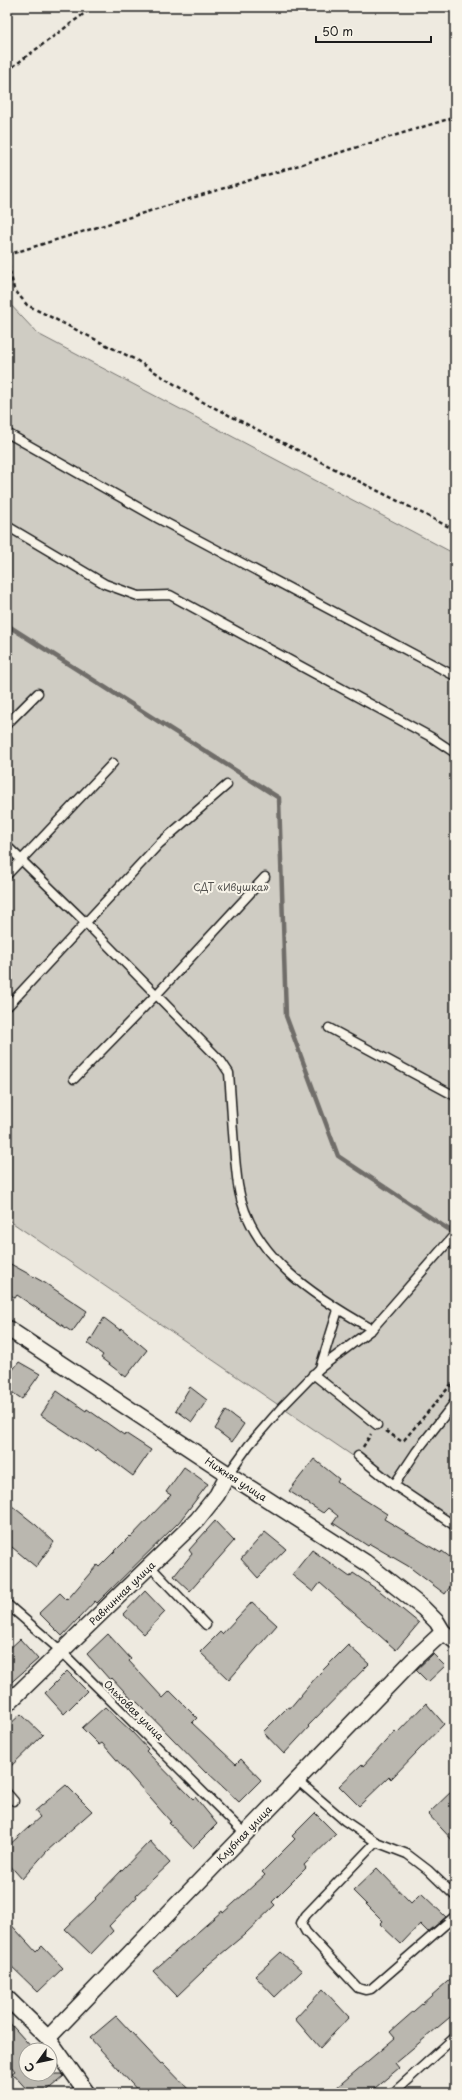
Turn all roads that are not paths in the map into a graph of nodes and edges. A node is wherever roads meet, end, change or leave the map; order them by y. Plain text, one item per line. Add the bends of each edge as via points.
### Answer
1 (7, 433) edge
2 (7, 526) edge
3 (455, 676) edge
4 (38, 693) dead end
5 (7, 724) edge
6 (455, 753) edge
7 (112, 763) dead end
8 (227, 785) dead end
9 (7, 846) edge
10 (22, 860) junction
11 (7, 875) edge
12 (265, 877) dead end
13 (85, 922) junction
14 (156, 995) junction
15 (8, 1006) dead end
16 (329, 1028) dead end
17 (74, 1079) dead end
18 (455, 1096) edge
19 (453, 1237) edge
20 (338, 1310) junction
21 (7, 1328) edge
22 (372, 1329) junction
23 (320, 1368) junction
24 (314, 1374) junction
25 (455, 1402) edge
26 (377, 1425) road end
27 (358, 1456) road end
28 (228, 1474) junction
29 (394, 1484) junction
30 (455, 1526) edge
31 (150, 1566) junction
32 (7, 1604) edge
33 (206, 1625) dead end
34 (443, 1632) junction
35 (455, 1641) edge
36 (61, 1651) junction
37 (7, 1704) edge
38 (297, 1780) junction
39 (7, 1794) edge
40 (14, 1800) dead end
41 (244, 1834) junction
42 (376, 1842) junction
43 (455, 1896) edge
44 (455, 1916) edge
45 (7, 1998) edge
46 (455, 2037) edge
47 (48, 2038) junction
48 (85, 2092) edge
49 (393, 2093) edge

1 - 3 lane via 159,519
2 - 6 lane via 105,584 138,596 170,595 431,737
4 - 5 lane
7 - 10 lane
8 - 13 lane via 159,844
9 - 10 lane
10 - 11 lane
10 - 13 lane
12 - 14 lane
13 - 14 lane
13 - 15 lane
14 - 17 lane
14 - 20 lane via 222,1061 229,1073 238,1186 247,1214 260,1240 290,1276
16 - 18 lane
19 - 22 lane
20 - 22 lane
20 - 23 lane
21 - 28 street, Нижняя улица
22 - 23 lane
23 - 24 lane
24 - 26 lane
24 - 28 lane via 277,1412
25 - 29 lane
27 - 29 lane
28 - 31 street, Равнинная улица via 197,1520
28 - 34 street, Нижняя улица via 365,1562 423,1608
29 - 30 lane
31 - 33 lane
31 - 36 street, Равнинная улица
32 - 36 lane, Ольховая улица
34 - 35 street, Нижняя улица
34 - 38 street, Клубная улица
36 - 37 street, Равнинная улица
36 - 41 lane, Ольховая улица
38 - 41 street, Клубная улица
38 - 42 lane via 344,1821
39 - 40 lane
41 - 47 street, Клубная улица
42 - 43 lane via 407,1854
42 - 44 lane via 301,1923 306,1932 358,1988 372,1988
45 - 47 street
46 - 49 lane
47 - 48 street

